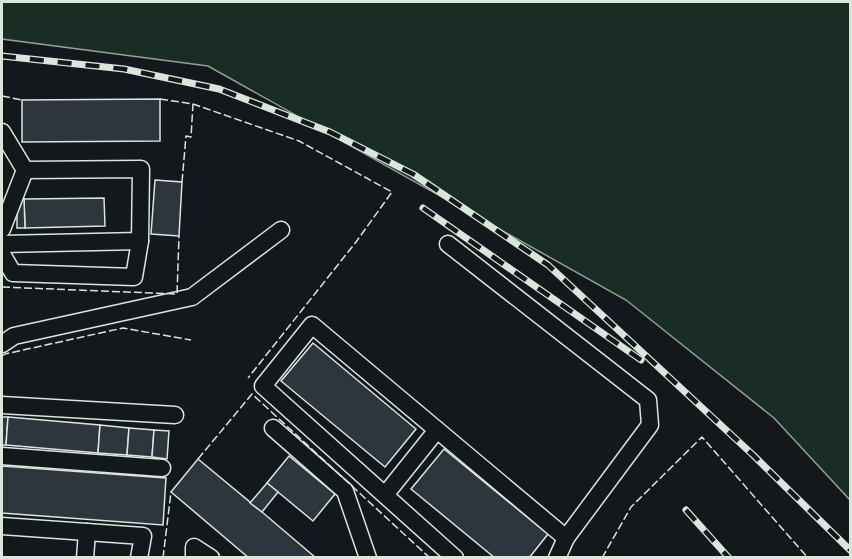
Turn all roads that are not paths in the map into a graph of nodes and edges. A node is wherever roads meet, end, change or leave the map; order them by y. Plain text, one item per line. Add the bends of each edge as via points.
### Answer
1 (2, 132) edge
2 (25, 170) junction
3 (2, 229) edge
4 (281, 230) dead end
5 (140, 240) junction
6 (2, 244) edge
7 (448, 244) dead end
8 (2, 254) edge
9 (2, 344) edge
10 (2, 405) edge
11 (174, 415) dead end
12 (273, 428) dead end
13 (437, 430) junction
14 (2, 456) edge
15 (162, 468) dead end
16 (385, 495) junction
17 (2, 526) edge
18 (87, 532) junction
19 (567, 538) junction
20 (85, 558) edge
21 (139, 558) edge
22 (194, 558) edge
23 (211, 558) edge
24 (368, 558) edge
25 (455, 558) edge
26 (557, 558) edge

1 - 2 lane
2 - 3 lane
2 - 5 lane via 141,169
4 - 9 lane via 192,297 14,336
5 - 6 lane
5 - 8 lane via 134,277 13,273
7 - 19 lane via 648,400 650,425
10 - 11 lane
12 - 24 lane via 345,491
13 - 16 lane
13 - 16 lane via 312,325 263,386
13 - 19 lane
14 - 15 lane
16 - 25 lane
17 - 18 lane
18 - 20 lane
18 - 21 lane via 142,536
19 - 26 lane
22 - 23 lane via 194,547

